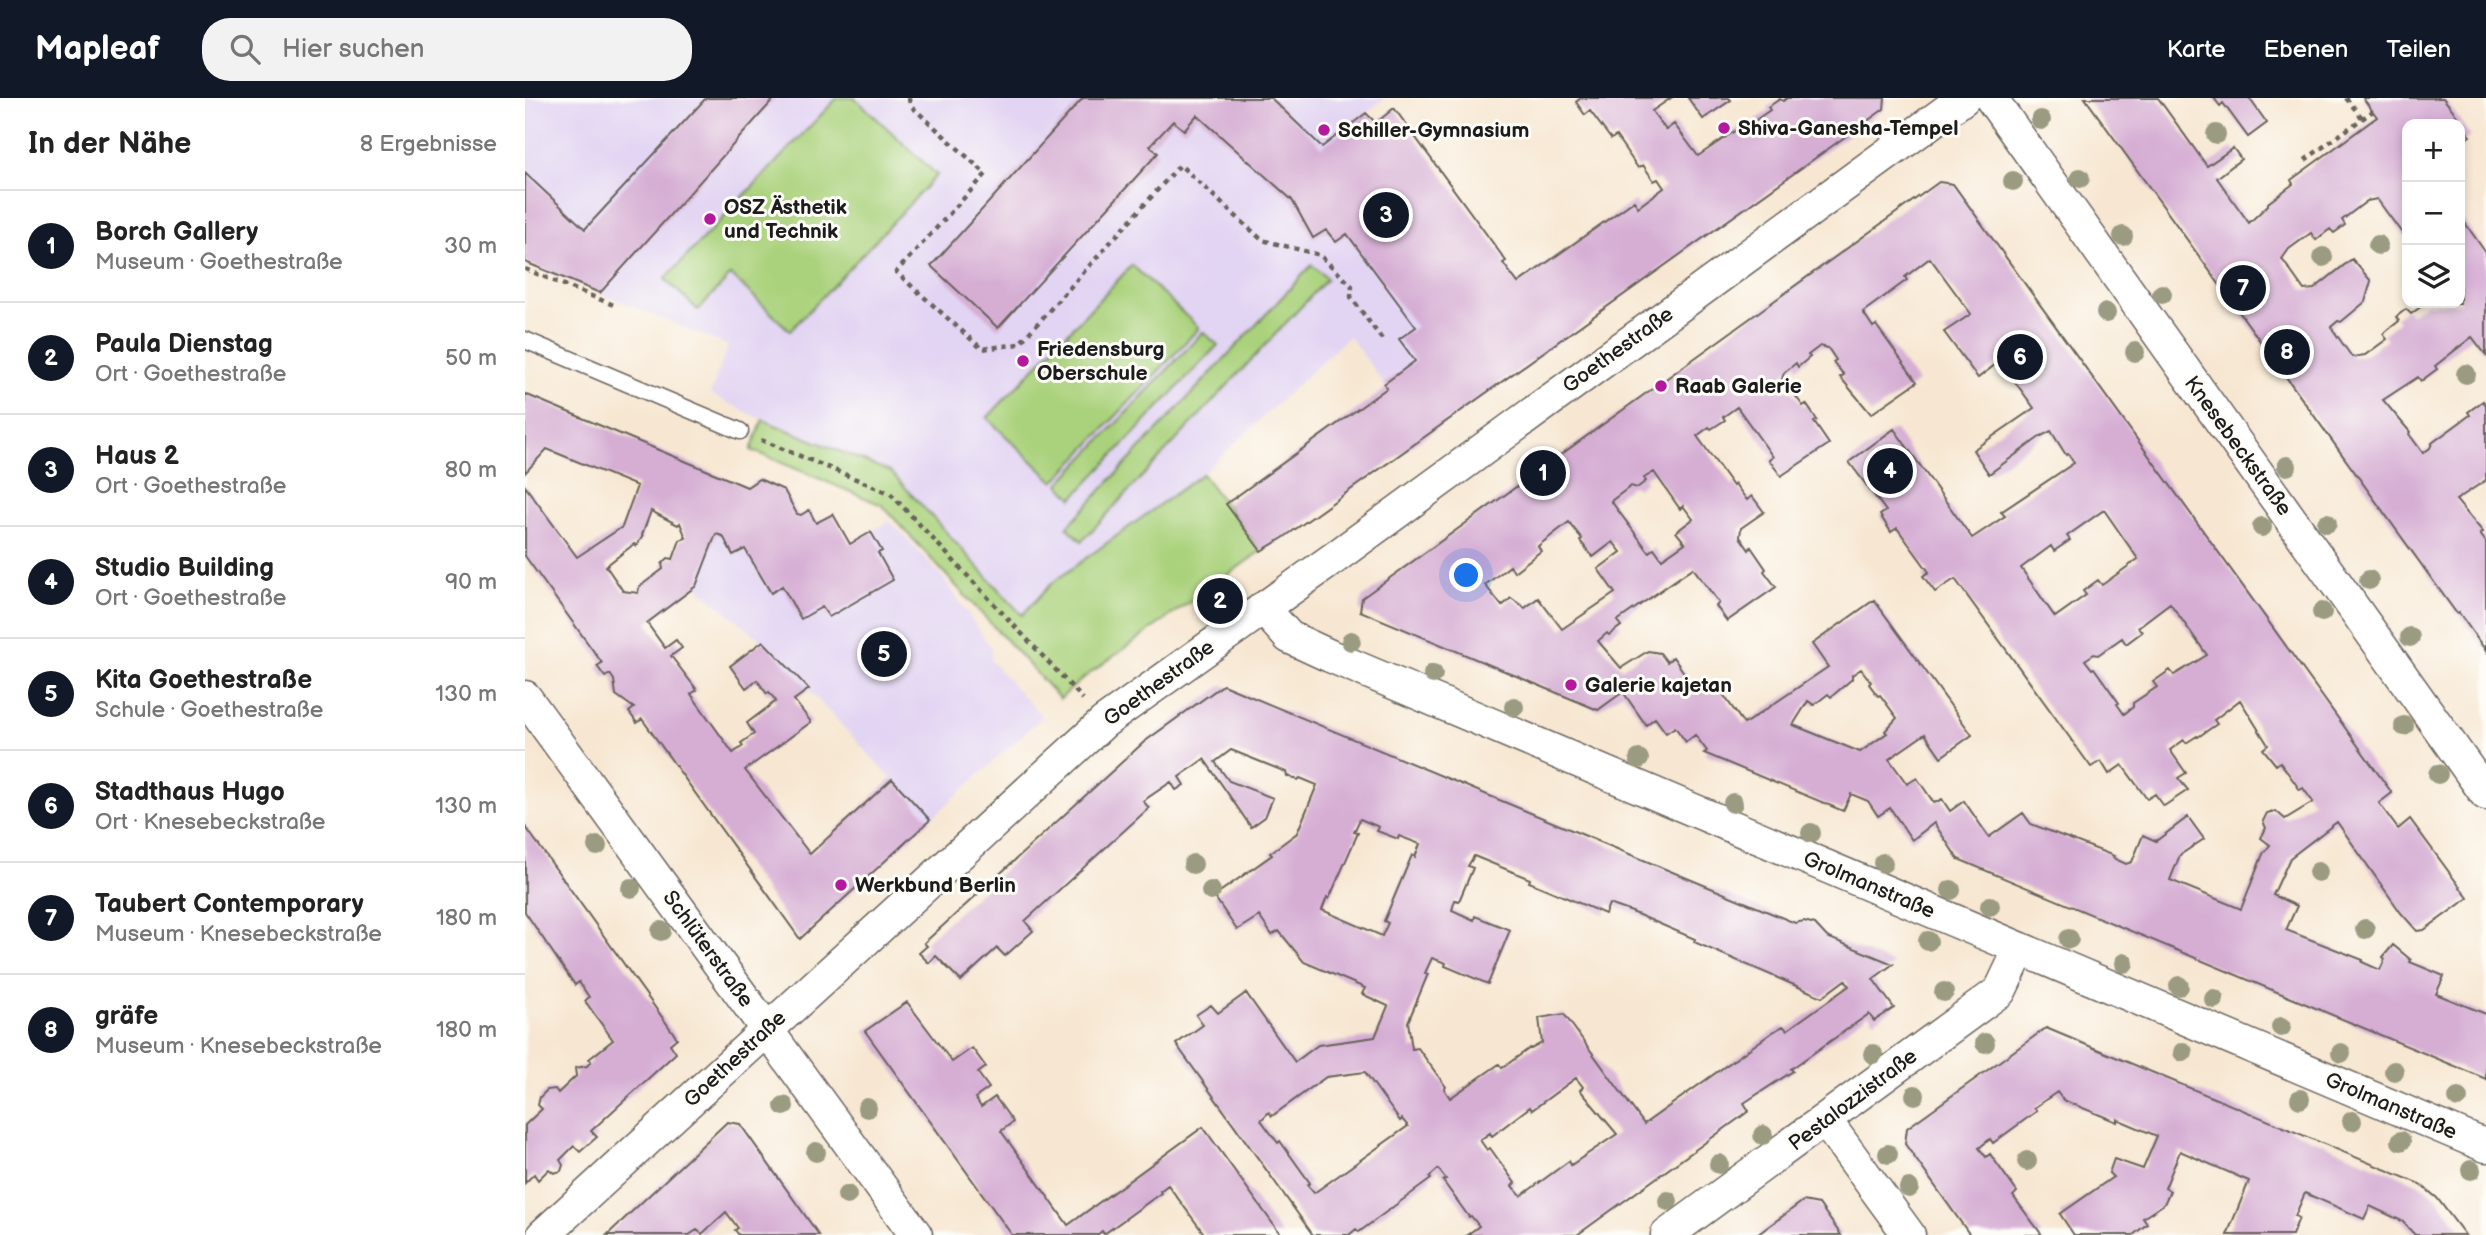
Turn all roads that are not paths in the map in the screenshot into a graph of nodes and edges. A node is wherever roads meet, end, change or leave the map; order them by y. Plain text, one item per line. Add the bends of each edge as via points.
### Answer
1 (1964, 98) edge
2 (1991, 98) edge
3 (525, 340) edge
4 (740, 431) road end
5 (1263, 608) junction
6 (525, 696) edge
7 (2486, 794) edge
8 (2020, 949) junction
9 (768, 1029) junction
10 (1825, 1120) junction
11 (2486, 1146) edge
12 (543, 1235) edge
13 (916, 1235) edge
14 (1667, 1235) edge
15 (1909, 1235) edge

1 - 5 street, Goethestraße
2 - 7 street, Knesebeckstraße
3 - 4 lane
5 - 8 street, Grolmanstraße via 1289,638
5 - 9 street, Goethestraße via 1104,722
6 - 9 street, Schlüterstraße
8 - 10 street, Pestalozzistraße via 2000,991
8 - 11 street, Grolmanstraße
9 - 12 street, Goethestraße
9 - 13 street, Schlüterstraße
10 - 14 street, Pestalozzistraße
10 - 15 street

